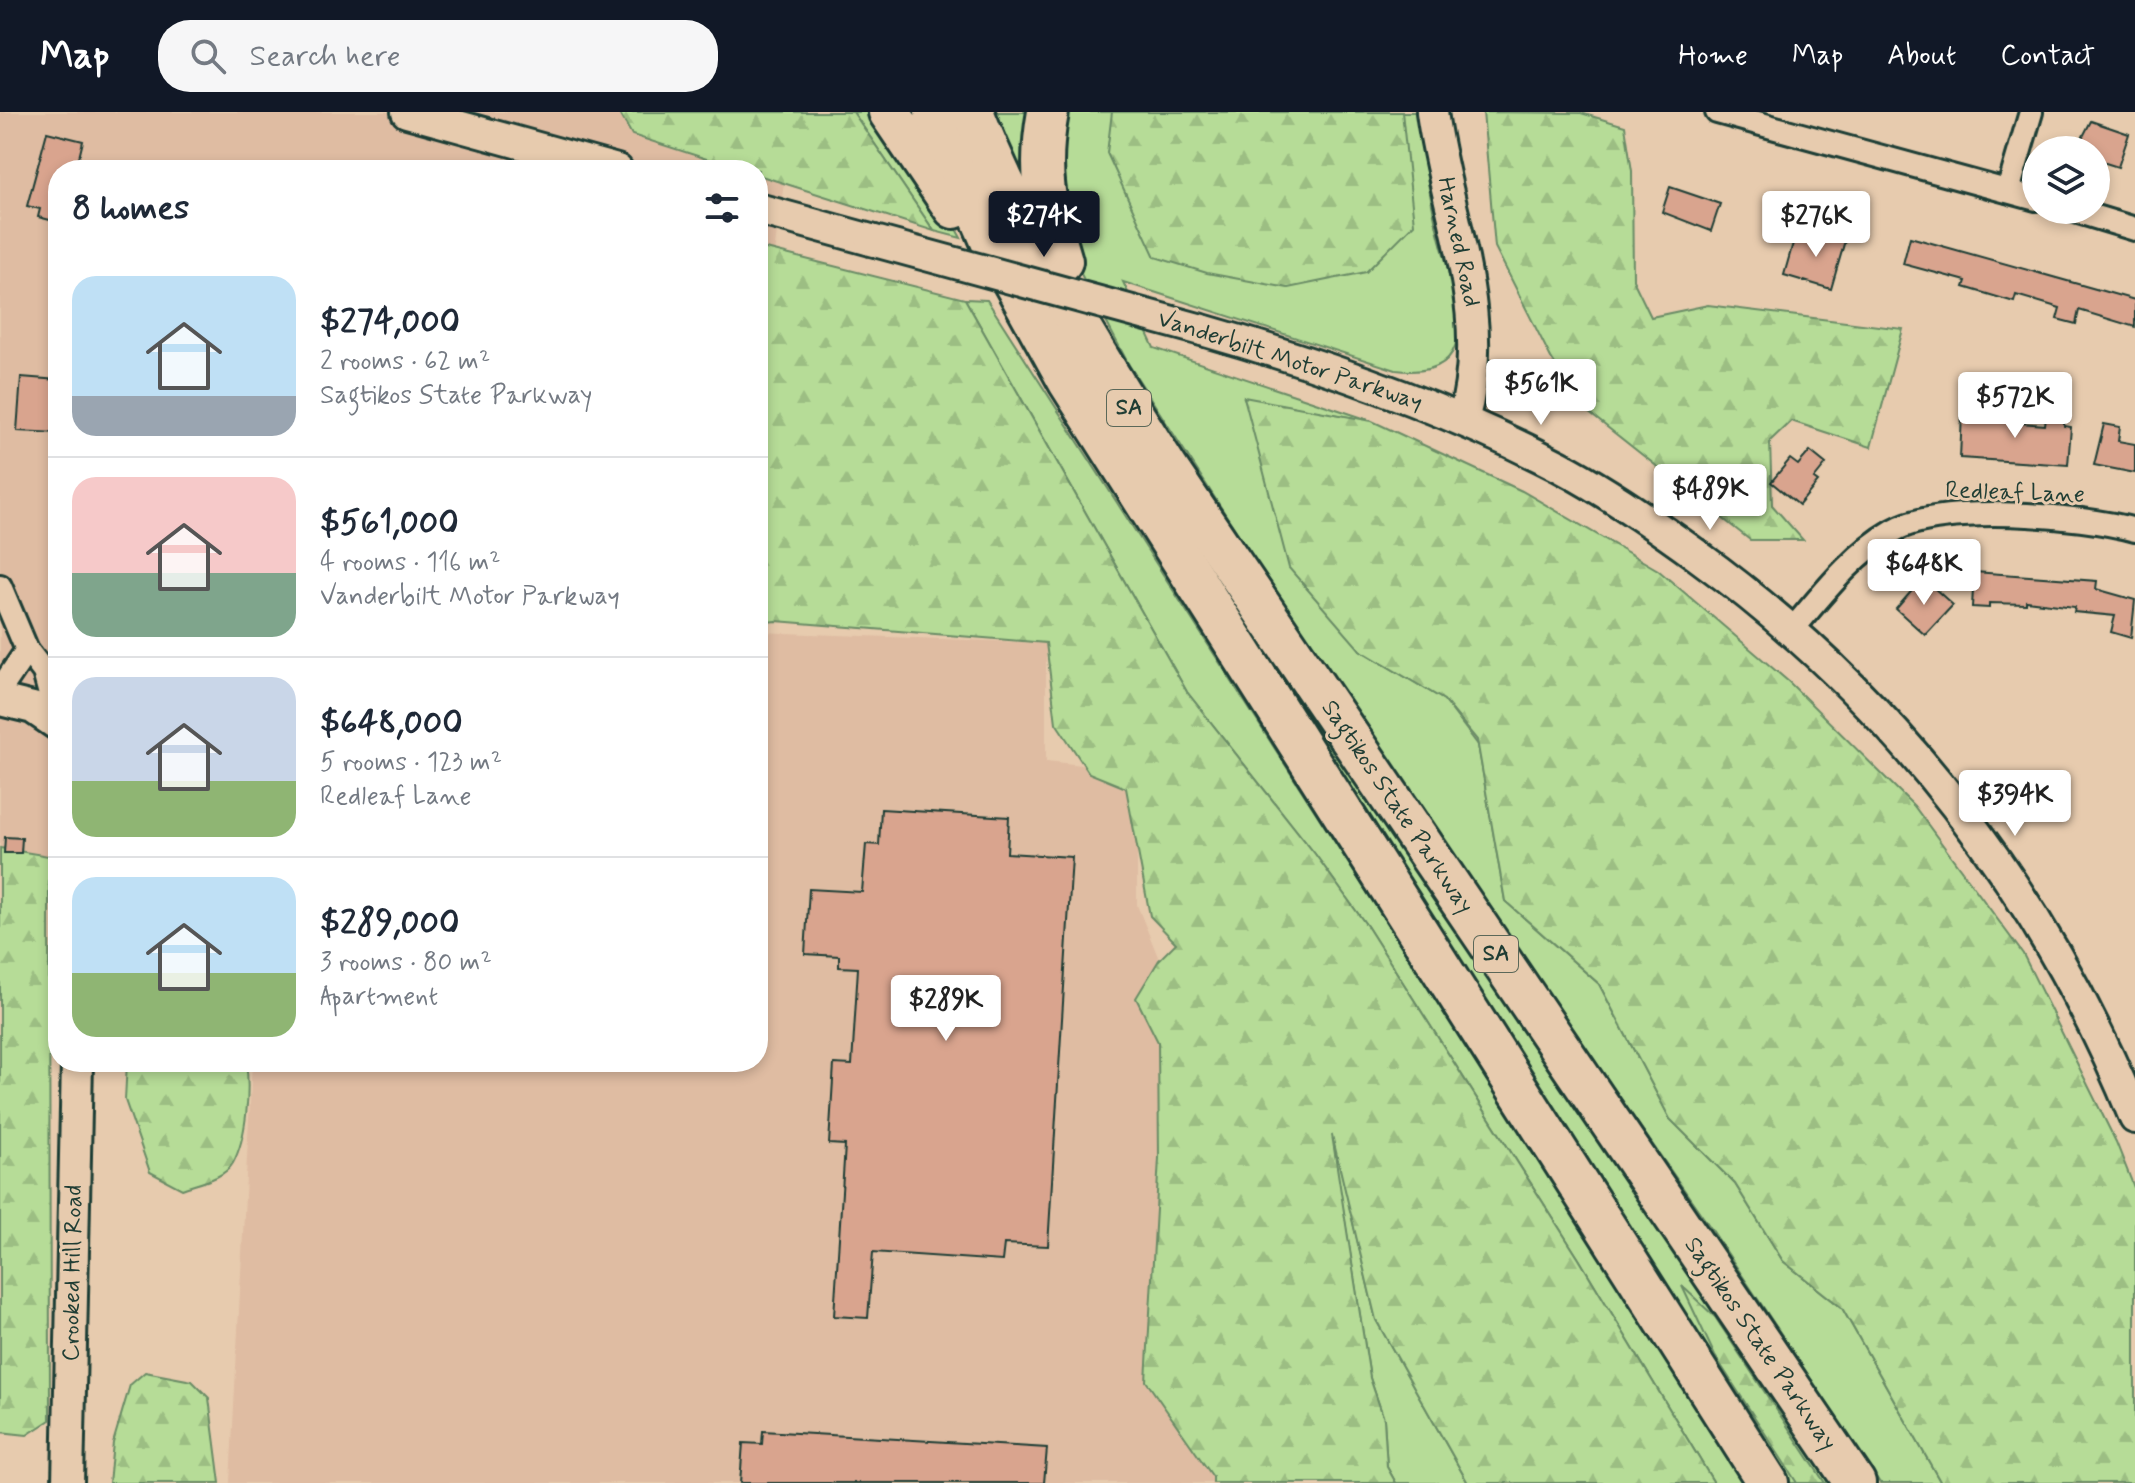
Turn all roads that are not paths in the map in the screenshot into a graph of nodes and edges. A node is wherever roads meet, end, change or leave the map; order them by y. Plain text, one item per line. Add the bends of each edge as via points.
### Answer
1 (407, 112) edge
2 (889, 112) edge
3 (935, 112) edge
4 (973, 112) edge
5 (1048, 112) edge
6 (1432, 112) edge
7 (1717, 112) edge
8 (2031, 112) edge
9 (1753, 116) edge
10 (581, 160) edge
11 (2008, 191) junction
12 (2022, 195) edge
13 (768, 212) edge
14 (2110, 221) edge
15 (2135, 229) edge
16 (1088, 345) junction
17 (1463, 420) junction
18 (1112, 452) junction
19 (2135, 530) edge
20 (0, 586) edge
21 (1792, 630) junction
22 (27, 650) junction
23 (0, 690) edge
24 (48, 690) edge
25 (0, 700) edge
26 (48, 718) edge
27 (77, 1072) edge
28 (2135, 1118) edge
29 (1824, 1437) junction
30 (68, 1483) edge
31 (1768, 1483) edge
32 (1855, 1483) edge
33 (1863, 1483) edge

1 - 10 main road
2 - 18 highway via 955,209 1043,370
3 - 18 highway, Sagtikos State Parkway / SA via 1029,315
4 - 16 highway, Sagtikos State Parkway / SA via 1021,221
5 - 16 highway via 1044,201
6 - 17 main road, Harned Road via 1474,323
7 - 9 street
8 - 11 street
9 - 11 street
11 - 12 street
13 - 17 main road, Vanderbilt Motor Parkway, bridge via 1202,330 1342,373
14 - 15 street
16 - 29 highway, Sagtikos State Parkway / SA
17 - 21 main road, Vanderbilt Motor Parkway via 1561,467 1632,510
18 - 31 highway, Sagtikos State Parkway / SA
19 - 21 street, Redleaf Lane via 2028,516 1932,516 1893,531 1825,592
20 - 22 street
21 - 28 main road, Vanderbilt Motor Parkway via 1884,719 1990,848 2069,976
22 - 23 street
22 - 24 street via 41,666
25 - 26 main road via 33,708
27 - 30 main road, Crooked Hill Road
29 - 32 highway, Sagtikos State Parkway / SA
29 - 33 highway

